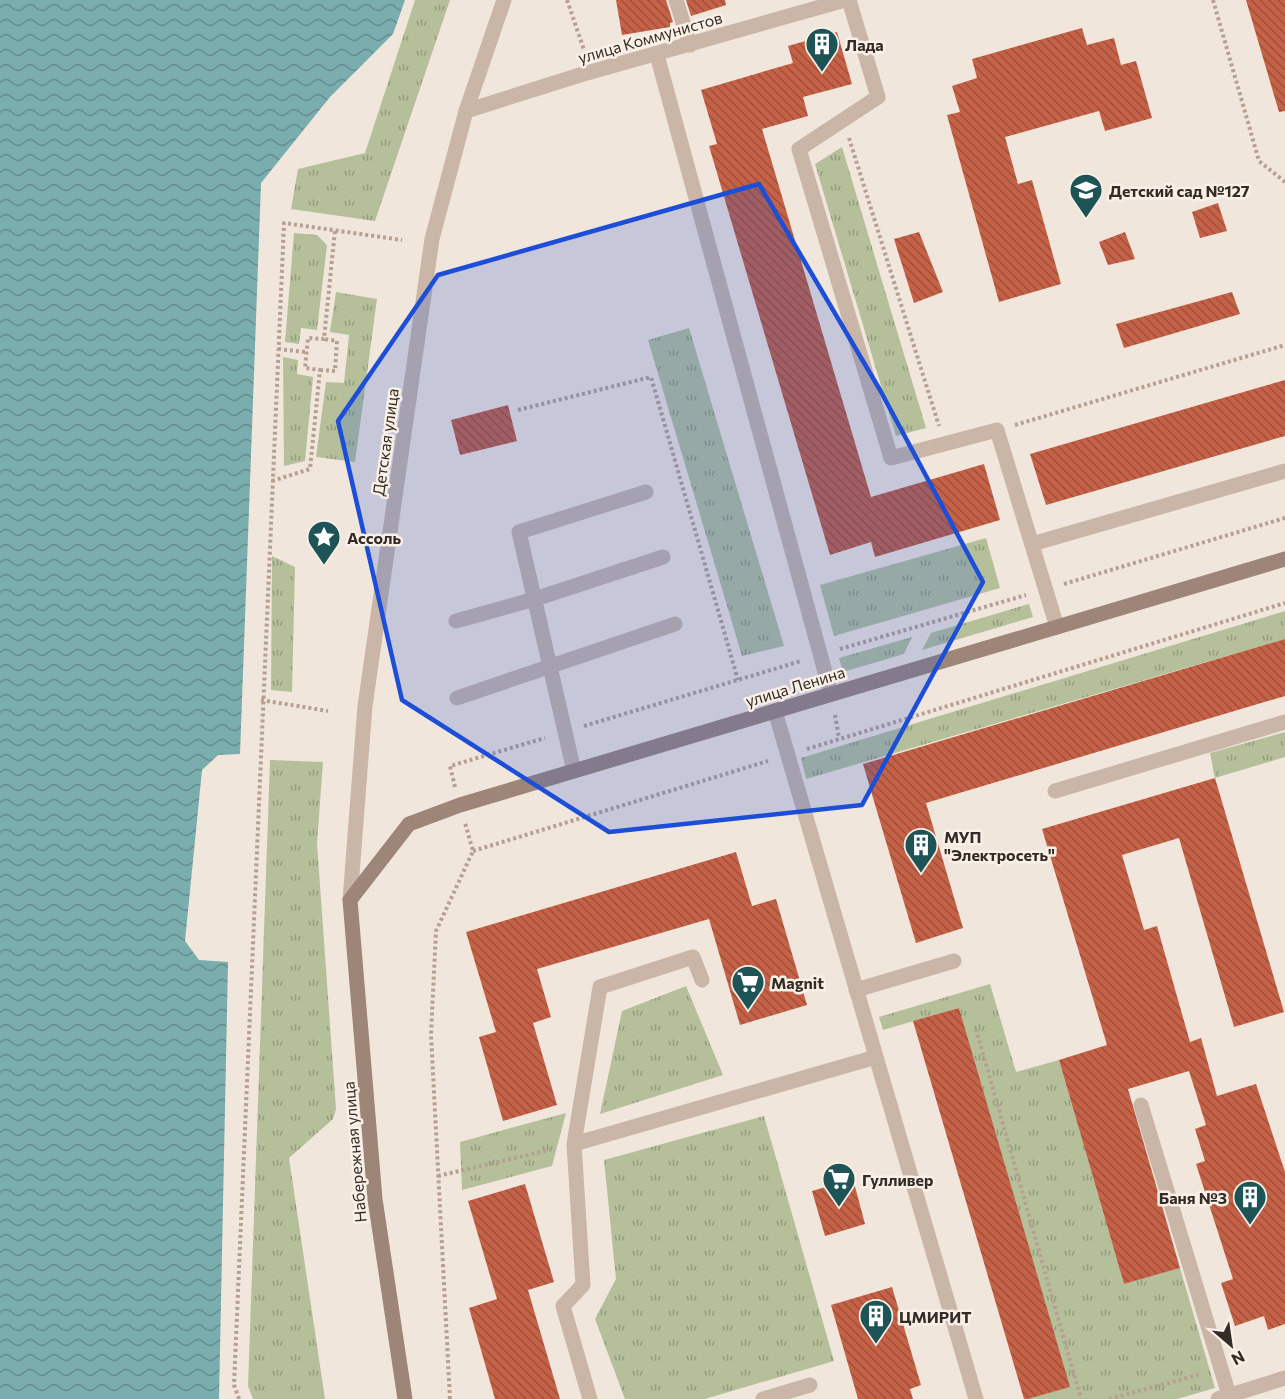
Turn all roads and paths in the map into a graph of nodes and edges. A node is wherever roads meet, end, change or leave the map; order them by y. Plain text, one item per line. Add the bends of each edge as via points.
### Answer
1 (504, 0) edge
2 (567, 0) edge
3 (676, 0) edge
4 (847, 0) edge
5 (1213, 0) edge
6 (690, 45) junction
7 (584, 50) dead end
8 (657, 55) junction
9 (466, 111) junction
10 (843, 120) junction
11 (1285, 182) edge
12 (335, 230) junction
13 (402, 240) dead end
14 (324, 339) junction
15 (1285, 345) edge
16 (278, 349) junction
17 (306, 351) junction
18 (320, 370) junction
19 (997, 430) junction
20 (945, 444) junction
21 (1285, 471) edge
22 (272, 481) junction
23 (646, 492) dead end
24 (1032, 544) junction
25 (663, 557) dead end
26 (1285, 559) edge
27 (535, 599) junction
28 (1285, 603) edge
29 (456, 621) dead end
30 (675, 624) dead end
31 (1057, 627) junction
32 (550, 665) junction
33 (831, 694) junction
34 (457, 698) dead end
35 (261, 700) junction
36 (328, 711) dead end
37 (775, 711) junction
38 (1285, 722) edge
39 (788, 754) junction
40 (574, 771) junction
41 (1055, 791) dead end
42 (473, 851) dead end
43 (350, 900) junction
44 (436, 931) dead end
45 (954, 961) dead end
46 (702, 980) dead end
47 (856, 990) junction
48 (976, 1029) dead end
49 (876, 1057) junction
50 (1142, 1105) dead end
51 (574, 1144) junction
52 (438, 1176) junction
53 (1209, 1372) dead end
54 (1285, 1378) edge
55 (810, 1385) dead end
56 (1224, 1397) edge
57 (238, 1399) edge
58 (405, 1399) edge
59 (450, 1399) edge
60 (590, 1399) edge
61 (763, 1399) edge
62 (976, 1399) edge
63 (1081, 1399) edge
64 (1109, 1399) edge

1 - 9 street, Детская улица
2 - 7 path
3 - 6 street
4 - 6 street, улица Коммунистов
4 - 10 street via 878,97
5 - 11 path via 1259,161
6 - 8 street, улица Коммунистов
8 - 9 street, улица Коммунистов
8 - 33 street
9 - 43 street, Детская улица via 432,240 365,706
10 - 20 path
10 - 20 street via 799,149 891,458
12 - 13 path
12 - 14 path
12 - 16 path via 284,223
14 - 17 path via 308,338
14 - 18 path via 338,341 335,371
15 - 19 path
16 - 17 path
16 - 22 path
17 - 18 path via 304,368
18 - 22 path via 310,469
19 - 20 street
19 - 24 street
21 - 24 street
22 - 35 path
23 - 27 street via 519,532
24 - 31 street
25 - 27 street
26 - 31 main road, улица Ленина
27 - 29 street
27 - 32 street
28 - 39 path
30 - 32 street
31 - 33 main road, улица Ленина
32 - 34 street
32 - 40 street
33 - 37 main road, улица Ленина
35 - 36 path
35 - 57 path via 234,1385
37 - 39 street
37 - 40 main road, улица Ленина
38 - 41 street
39 - 42 path
39 - 47 street
40 - 43 main road, улица Ленина via 409,824
43 - 58 main road, Набережная улица via 375,1199
44 - 52 path via 431,1035
45 - 47 street
46 - 51 street via 693,957 600,987
47 - 49 street
48 - 63 path
49 - 51 street
49 - 62 street
50 - 56 street
51 - 52 path
51 - 60 street via 583,1285 563,1306
52 - 59 path
53 - 64 path
54 - 56 street
55 - 61 street

